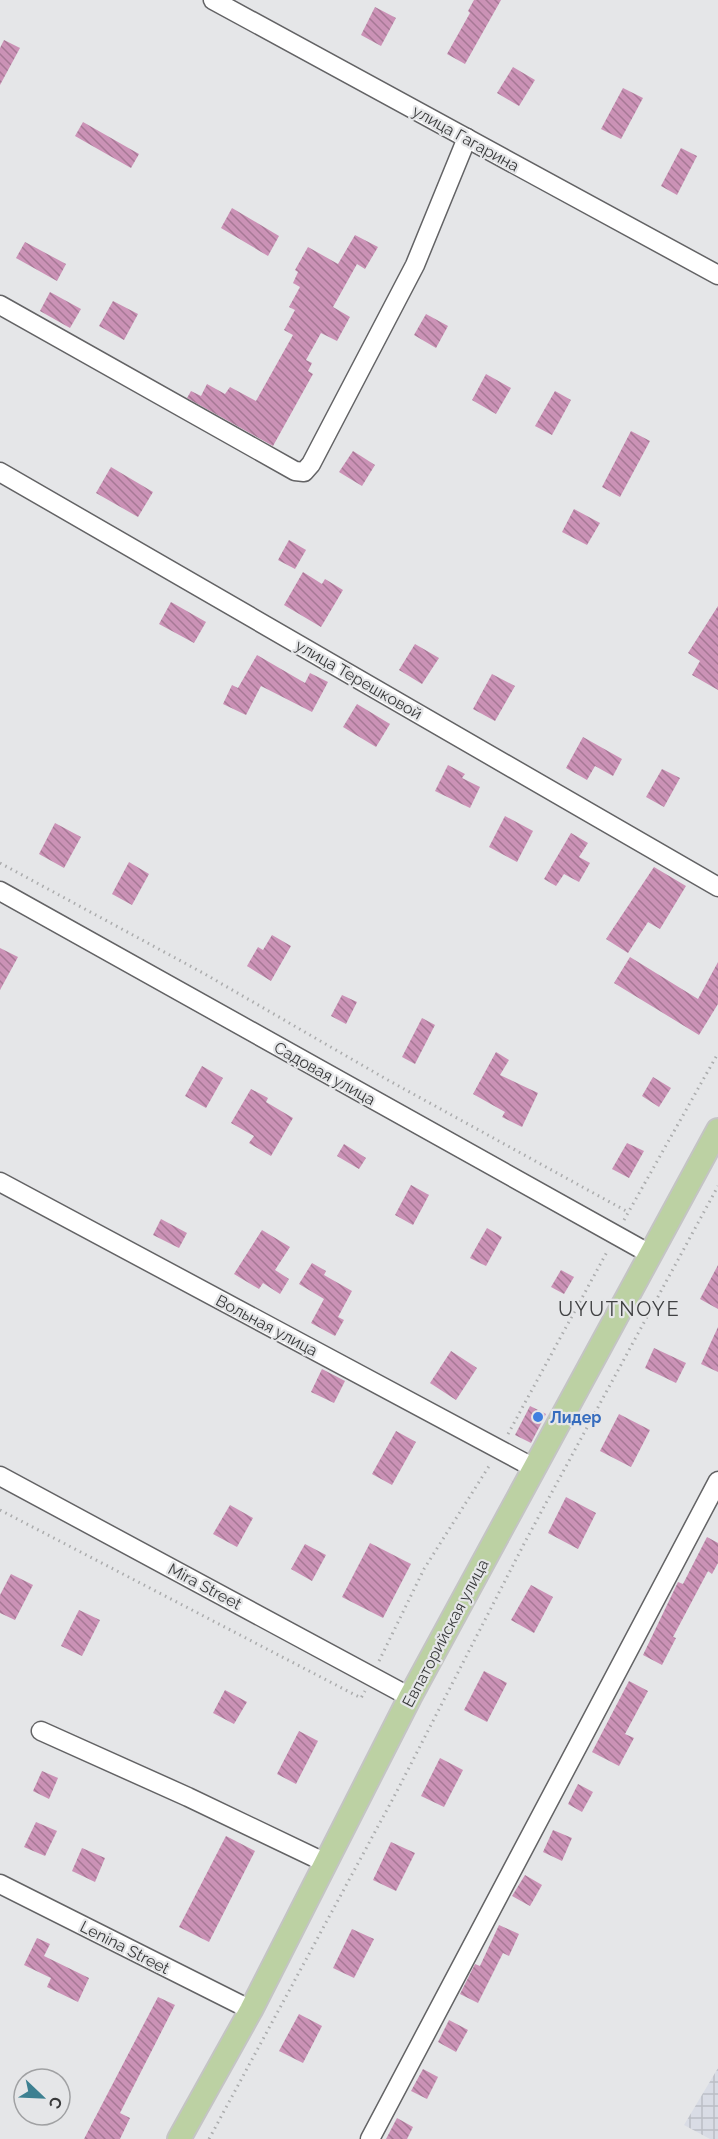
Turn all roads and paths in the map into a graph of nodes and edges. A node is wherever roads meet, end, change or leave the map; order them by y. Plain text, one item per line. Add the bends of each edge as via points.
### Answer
1 (213, 0) edge
2 (467, 138) junction
3 (718, 275) edge
4 (0, 305) edge
5 (0, 472) edge
6 (0, 863) edge
7 (718, 887) edge
8 (0, 891) edge
9 (717, 1055) edge
10 (718, 1130) edge
11 (0, 1182) edge
12 (718, 1186) edge
13 (628, 1212) junction
14 (616, 1235) junction
15 (651, 1254) junction
16 (500, 1450) junction
17 (534, 1468) junction
18 (0, 1476) edge
19 (718, 1481) edge
20 (0, 1510) edge
21 (372, 1676) junction
22 (410, 1697) junction
23 (41, 1731) dead end
24 (326, 1863) junction
25 (0, 1884) edge
26 (251, 2010) junction
27 (179, 2139) edge
28 (209, 2139) edge
29 (370, 2139) edge

1 - 2 street, улица Гагарина
2 - 3 street, улица Гагарина
2 - 4 street via 415,265 304,472
5 - 7 street, улица Терешковой
6 - 13 path
8 - 14 street, Садовая улица
9 - 13 path
10 - 15 main road, Евпаторийская улица
11 - 16 street, Вольная улица
12 - 28 path
13 - 14 path
14 - 15 street, Садовая улица
14 - 16 path
15 - 17 main road, Евпаторийская улица
16 - 17 street, Вольная улица
16 - 21 path via 424,1569
17 - 22 main road, Евпаторийская улица
18 - 21 street, Mira Street
19 - 29 street
20 - 21 path via 361,1698
21 - 22 street, Mira Street
22 - 24 main road, Евпаторийская улица
23 - 24 street
24 - 26 main road, Евпаторийская улица
25 - 26 street, Lenina Street
26 - 27 main road, Евпаторийская улица

